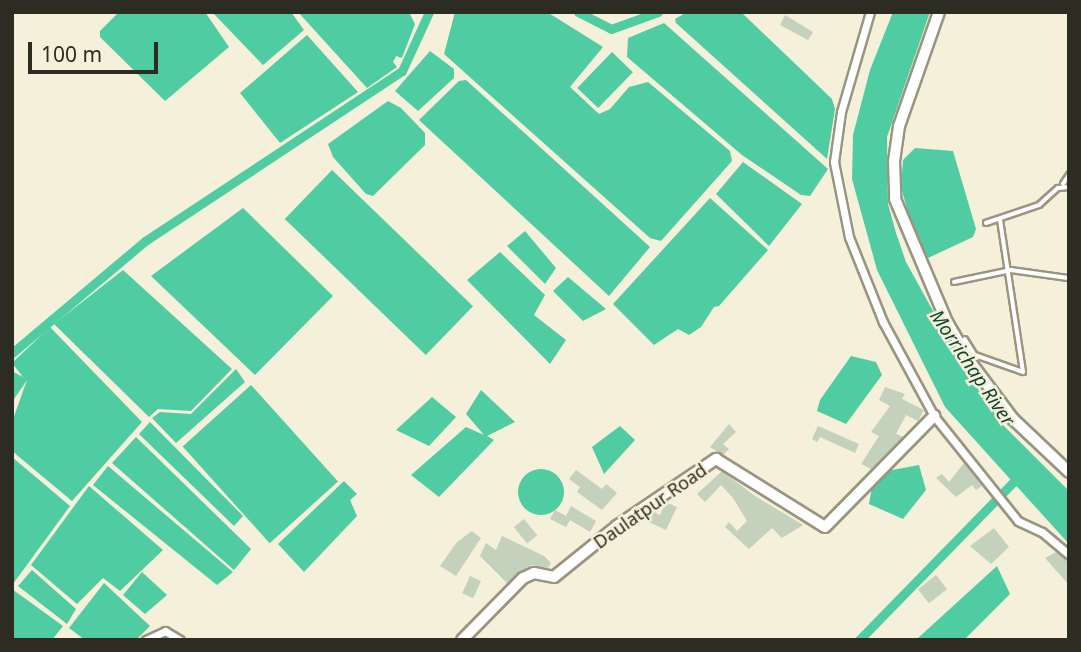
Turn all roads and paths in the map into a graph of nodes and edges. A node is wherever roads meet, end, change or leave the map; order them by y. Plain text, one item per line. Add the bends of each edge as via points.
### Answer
1 (870, 12) edge
2 (939, 12) edge
3 (1069, 174) edge
4 (1063, 184) junction
5 (1069, 187) edge
6 (1000, 220) junction
7 (986, 223) dead end
8 (1011, 270) junction
9 (1069, 278) edge
10 (954, 282) dead end
11 (965, 339) dead end
12 (934, 416) junction
13 (1069, 471) edge
14 (1069, 555) edge
15 (146, 640) edge
16 (180, 640) edge
17 (462, 640) edge

1 - 12 street via 841,112 834,162 849,237 883,322
2 - 13 street via 900,126 894,161 895,199 947,322 971,363 1013,419
3 - 4 lane
4 - 5 lane
4 - 6 lane via 1039,205
6 - 7 lane
6 - 8 lane
8 - 9 lane
8 - 10 lane
8 - 11 lane via 1023,372 975,355
12 - 14 street via 1003,505
12 - 17 street, Daulatpur Road via 836,521 825,527 716,459 617,526 554,577 534,573 523,578
15 - 16 street via 165,631

